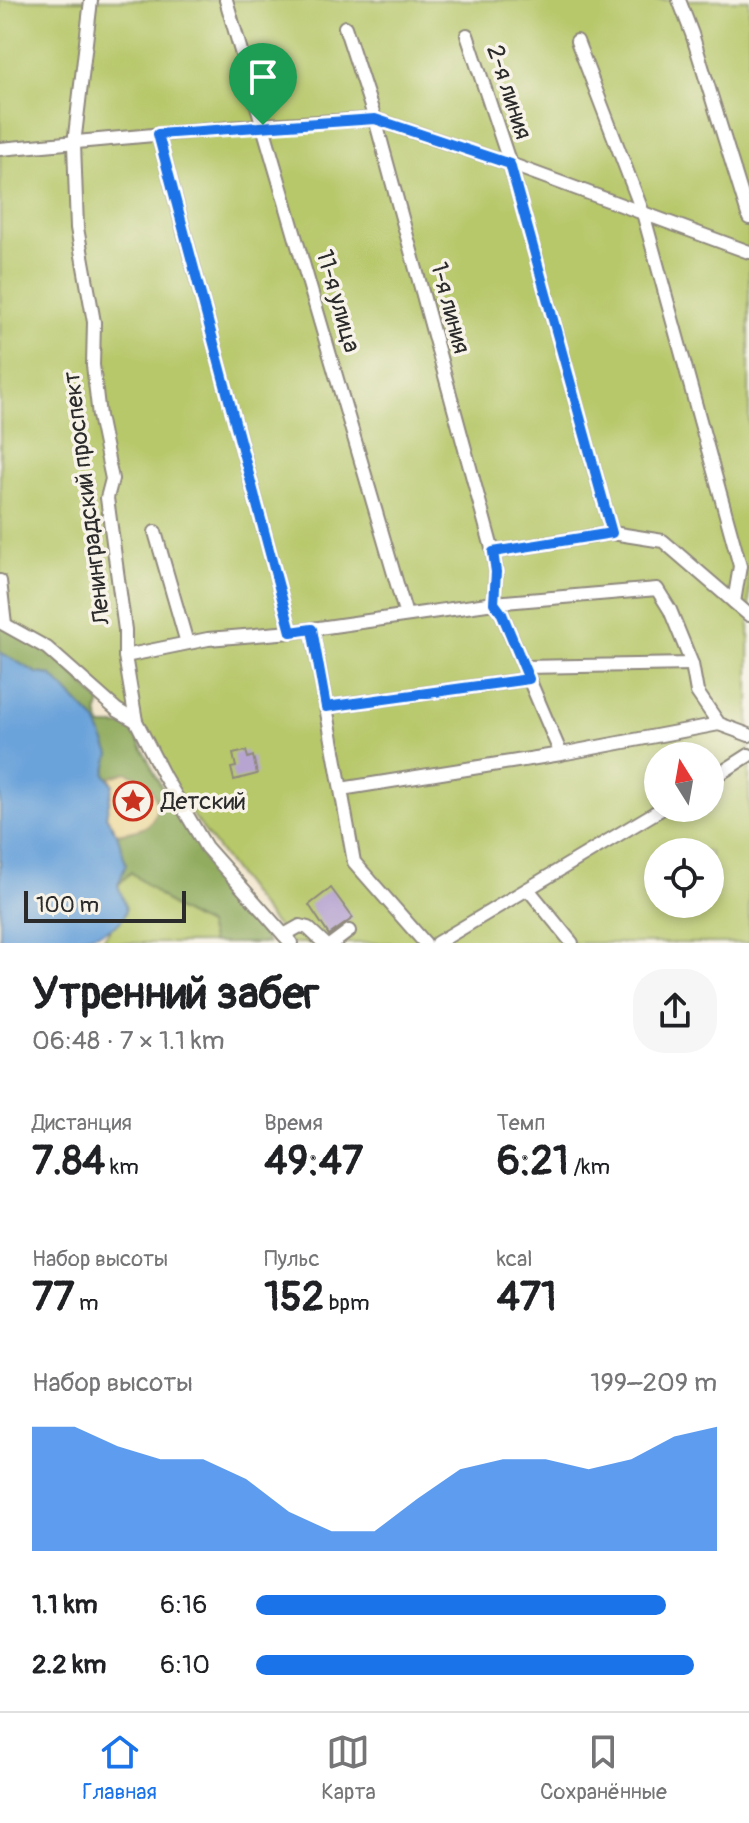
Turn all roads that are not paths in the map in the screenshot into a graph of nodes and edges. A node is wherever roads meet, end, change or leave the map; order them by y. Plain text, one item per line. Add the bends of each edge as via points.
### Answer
1 (91, 0) edge
2 (226, 0) edge
3 (679, 0) edge
4 (345, 27) dead end
5 (467, 35) dead end
6 (577, 41) dead end
7 (375, 119) junction
8 (263, 125) junction
9 (158, 134) junction
10 (74, 144) junction
11 (0, 149) edge
12 (510, 164) junction
13 (643, 213) junction
14 (749, 218) edge
15 (749, 252) edge
16 (155, 532) dead end
17 (612, 533) junction
18 (493, 552) junction
19 (0, 581) edge
20 (734, 602) junction
21 (494, 603) junction
22 (406, 615) junction
23 (749, 615) edge
24 (2, 623) edge
25 (312, 629) junction
26 (291, 632) junction
27 (187, 643) junction
28 (125, 656) junction
29 (692, 664) junction
30 (527, 673) junction
31 (326, 707) junction
32 (136, 721) junction
33 (719, 724) junction
34 (749, 735) edge
35 (561, 754) junction
36 (749, 755) edge
37 (724, 771) edge
38 (341, 789) junction
39 (644, 819) edge
40 (528, 889) junction
41 (349, 931) dead end
42 (288, 939) edge
43 (324, 943) edge
44 (333, 943) edge
45 (425, 943) edge
46 (437, 943) edge
47 (572, 943) edge

1 - 10 street, Ленинградский проспект
2 - 8 street, 11-я улица
3 - 14 street
4 - 7 street, 1-я линия
5 - 12 street, 2-я линия
6 - 13 street
7 - 8 street
7 - 12 street
7 - 18 street, 1-я линия
8 - 9 street
8 - 22 street, 11-я улица
9 - 10 street
9 - 26 street
10 - 11 street
10 - 28 street, Ленинградский проспект via 77,228 94,322 99,416 112,479 107,498
12 - 13 street
12 - 17 street, 2-я линия
13 - 15 street
13 - 20 street via 740,566
16 - 27 street
17 - 18 street
17 - 20 street via 663,541
18 - 21 street, 1-я линия
19 - 24 street
20 - 23 street
21 - 22 street
21 - 29 street via 657,589
21 - 30 street
22 - 25 street
24 - 32 street via 47,648
25 - 26 street
25 - 31 street
26 - 27 street
27 - 28 street
28 - 32 street, Ленинградский проспект
29 - 30 street
29 - 33 street via 697,692
30 - 31 street
30 - 35 street
31 - 38 street
32 - 42 street, Ленинградский проспект via 206,847
33 - 34 street
33 - 35 street
35 - 38 street
36 - 37 street
38 - 45 street via 354,862
39 - 40 street
40 - 46 street
40 - 47 street
41 - 44 street
42 - 43 street via 300,926

